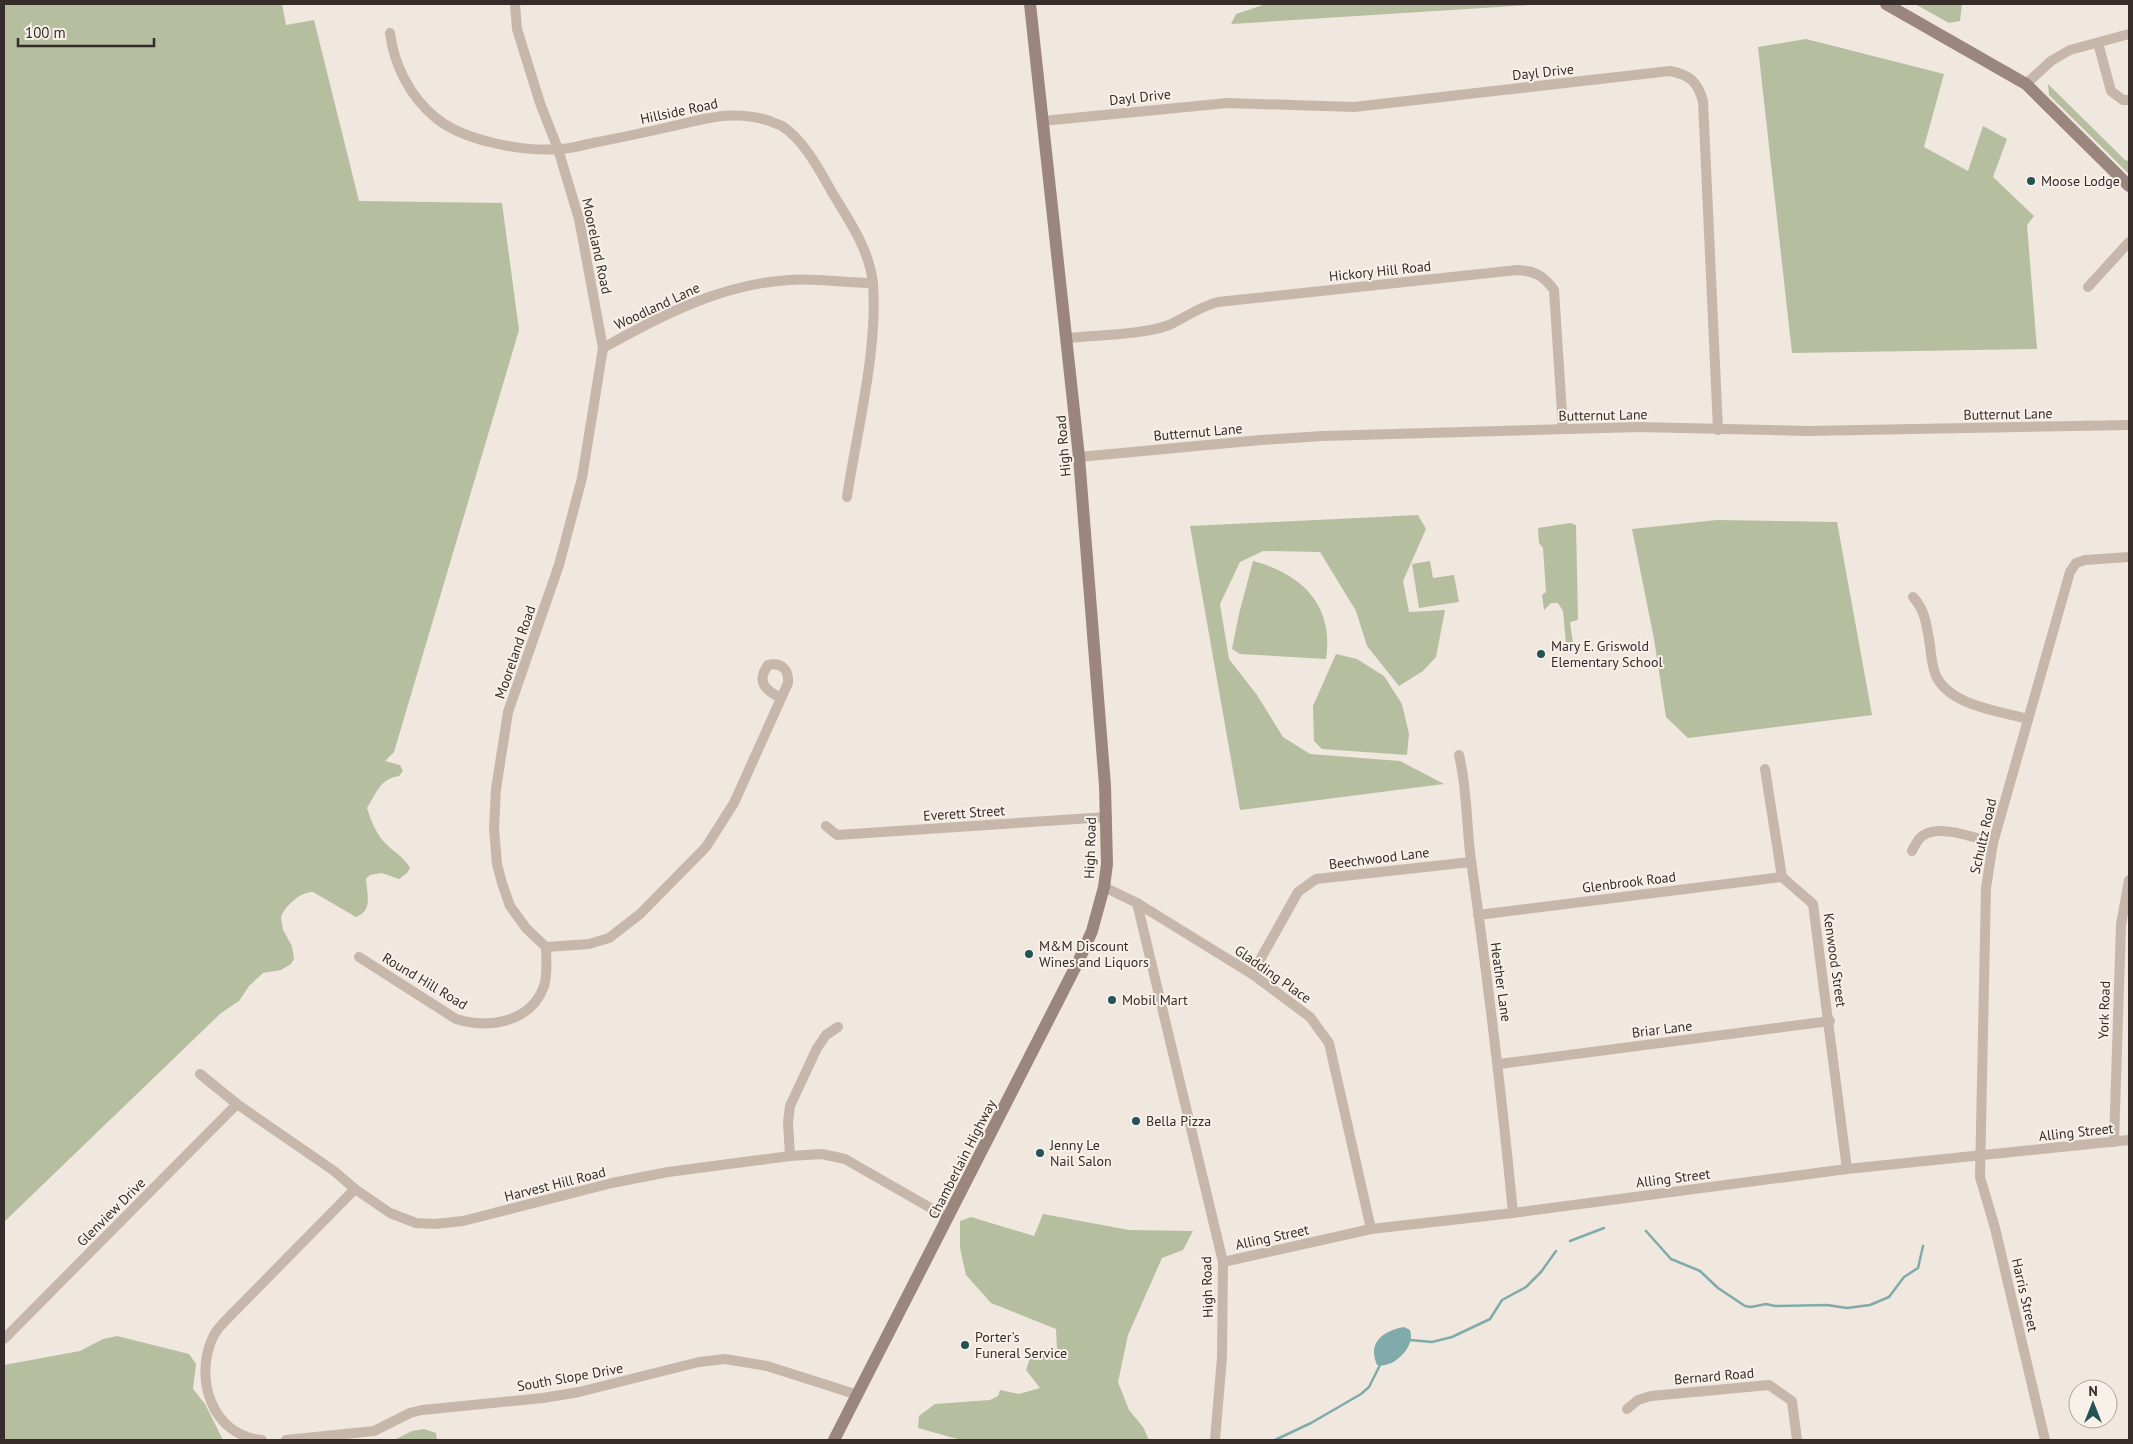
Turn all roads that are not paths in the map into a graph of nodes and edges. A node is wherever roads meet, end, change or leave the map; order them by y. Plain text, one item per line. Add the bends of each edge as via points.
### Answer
1 (515, 4) edge
2 (1030, 4) edge
3 (1886, 4) edge
4 (390, 33) dead end
5 (2129, 34) edge
6 (2098, 43) junction
7 (2026, 84) junction
8 (2129, 100) edge
9 (1042, 121) junction
10 (558, 150) junction
11 (2129, 186) edge
12 (2129, 242) edge
13 (873, 283) junction
14 (2088, 287) dead end
15 (1067, 338) junction
16 (603, 348) junction
17 (2129, 425) edge
18 (1563, 429) junction
19 (1718, 430) junction
20 (1079, 457) junction
21 (847, 497) dead end
22 (2129, 557) edge
23 (1914, 597) dead end
24 (780, 698) dead end
25 (2028, 719) junction
26 (1459, 754) dead end
27 (1765, 768) dead end
28 (1106, 817) junction
29 (826, 826) dead end
30 (1993, 843) junction
31 (1912, 851) dead end
32 (1471, 862) junction
33 (1782, 877) junction
34 (2129, 880) edge
35 (1104, 886) junction
36 (1137, 903) junction
37 (1478, 915) junction
38 (546, 948) junction
39 (359, 957) dead end
40 (1252, 974) junction
41 (1830, 1021) junction
42 (838, 1028) dead end
43 (1499, 1064) junction
44 (200, 1074) dead end
45 (236, 1104) junction
46 (2129, 1140) edge
47 (2114, 1142) junction
48 (790, 1156) junction
49 (1980, 1156) junction
50 (1847, 1169) junction
51 (355, 1189) junction
52 (1513, 1213) junction
53 (948, 1218) junction
54 (1371, 1230) junction
55 (1224, 1262) junction
56 (4, 1339) edge
57 (858, 1395) junction
58 (1627, 1409) dead end
59 (262, 1440) edge
60 (286, 1440) edge
61 (834, 1440) edge
62 (1215, 1440) edge
63 (1797, 1440) edge
64 (2045, 1440) edge

1 - 10 street, Mooreland Road via 517,29
2 - 9 main road, High Road
3 - 7 main road
4 - 10 street, Hillside Road via 392,50 413,94 446,126 480,140
5 - 6 street
6 - 7 street via 2070,50 2051,61
6 - 8 street via 2111,91 2123,100
7 - 11 main road
9 - 15 main road, High Road
9 - 19 street, Dayl Drive via 1228,103 1354,107 1670,71 1685,74 1699,88 1703,101
10 - 13 street, Hillside Road via 720,115 751,115 782,126 809,152 870,264
10 - 16 street, Mooreland Road via 579,219
12 - 14 street
13 - 16 street, Woodland Lane via 788,280 740,288 693,302
13 - 21 street, Hillside Road via 869,362
15 - 18 street, Hickory Hill Road via 1150,330 1168,325 1201,306 1218,302 1517,270 1533,271 1545,277 1554,290
15 - 20 main road, High Road
16 - 38 street, Mooreland Road via 582,478 559,565 508,712 496,789 494,828 502,883 510,906
17 - 19 street, Butternut Lane
18 - 19 street, Butternut Lane
18 - 20 street, Butternut Lane via 1261,440
20 - 28 main road, High Road
22 - 25 street, Schultz Road via 2084,560 2076,563 2070,572
23 - 25 street via 1925,615 1935,674 1941,685 1952,696 1969,703
24 - 38 street via 734,803 706,847 640,914 609,938 589,944
25 - 30 street, Schultz Road
26 - 32 street, Heather Lane via 1466,790
27 - 33 street
28 - 29 street, Everett Street via 837,835
28 - 35 main road, High Road
30 - 31 street via 1962,834 1934,831 1921,836
30 - 49 street, Schultz Road via 1986,888
32 - 37 street, Heather Lane
32 - 40 street, Beechwood Lane via 1316,880 1298,892
33 - 37 street, Glenbrook Road
33 - 41 street, Kenwood Street via 1813,904
34 - 47 street, York Road via 2121,925
35 - 36 street, Gladding Place
35 - 53 main road, Chamberlain Highway via 1092,931 1079,960
36 - 40 street, Gladding Place
36 - 55 street, High Road
37 - 43 street, Heather Lane
38 - 39 street, Round Hill Road via 546,973 540,995 522,1013 502,1023 488,1025 456,1019
40 - 54 street, Gladding Place via 1310,1017 1329,1042
41 - 43 street, Briar Lane
41 - 50 street, Kenwood Street
42 - 48 street via 826,1035 817,1048 790,1106
43 - 52 street, Heather Lane
44 - 45 street, Harvest Hill Road
45 - 51 street, Harvest Hill Road
45 - 56 street, Glenview Drive
46 - 47 street, Alling Street
47 - 49 street, Alling Street
48 - 51 street, Harvest Hill Road via 668,1172 463,1221 435,1224 416,1223 390,1213
48 - 53 street, Harvest Hill Road via 822,1154 845,1159
49 - 50 street, Alling Street
49 - 64 street, Harris Street via 1980,1177
50 - 52 street, Alling Street
51 - 59 street via 229,1317 215,1334 209,1349 206,1386 217,1415 240,1435
52 - 54 street, Alling Street
53 - 57 main road, Chamberlain Highway
54 - 55 street, Alling Street
55 - 62 street, High Road via 1222,1357
57 - 60 street, South Slope Drive via 767,1366 713,1359 579,1392 422,1410 374,1431
57 - 61 main road, Chamberlain Highway
58 - 63 street, Bernard Road via 1638,1400 1654,1395 1769,1385 1792,1401

